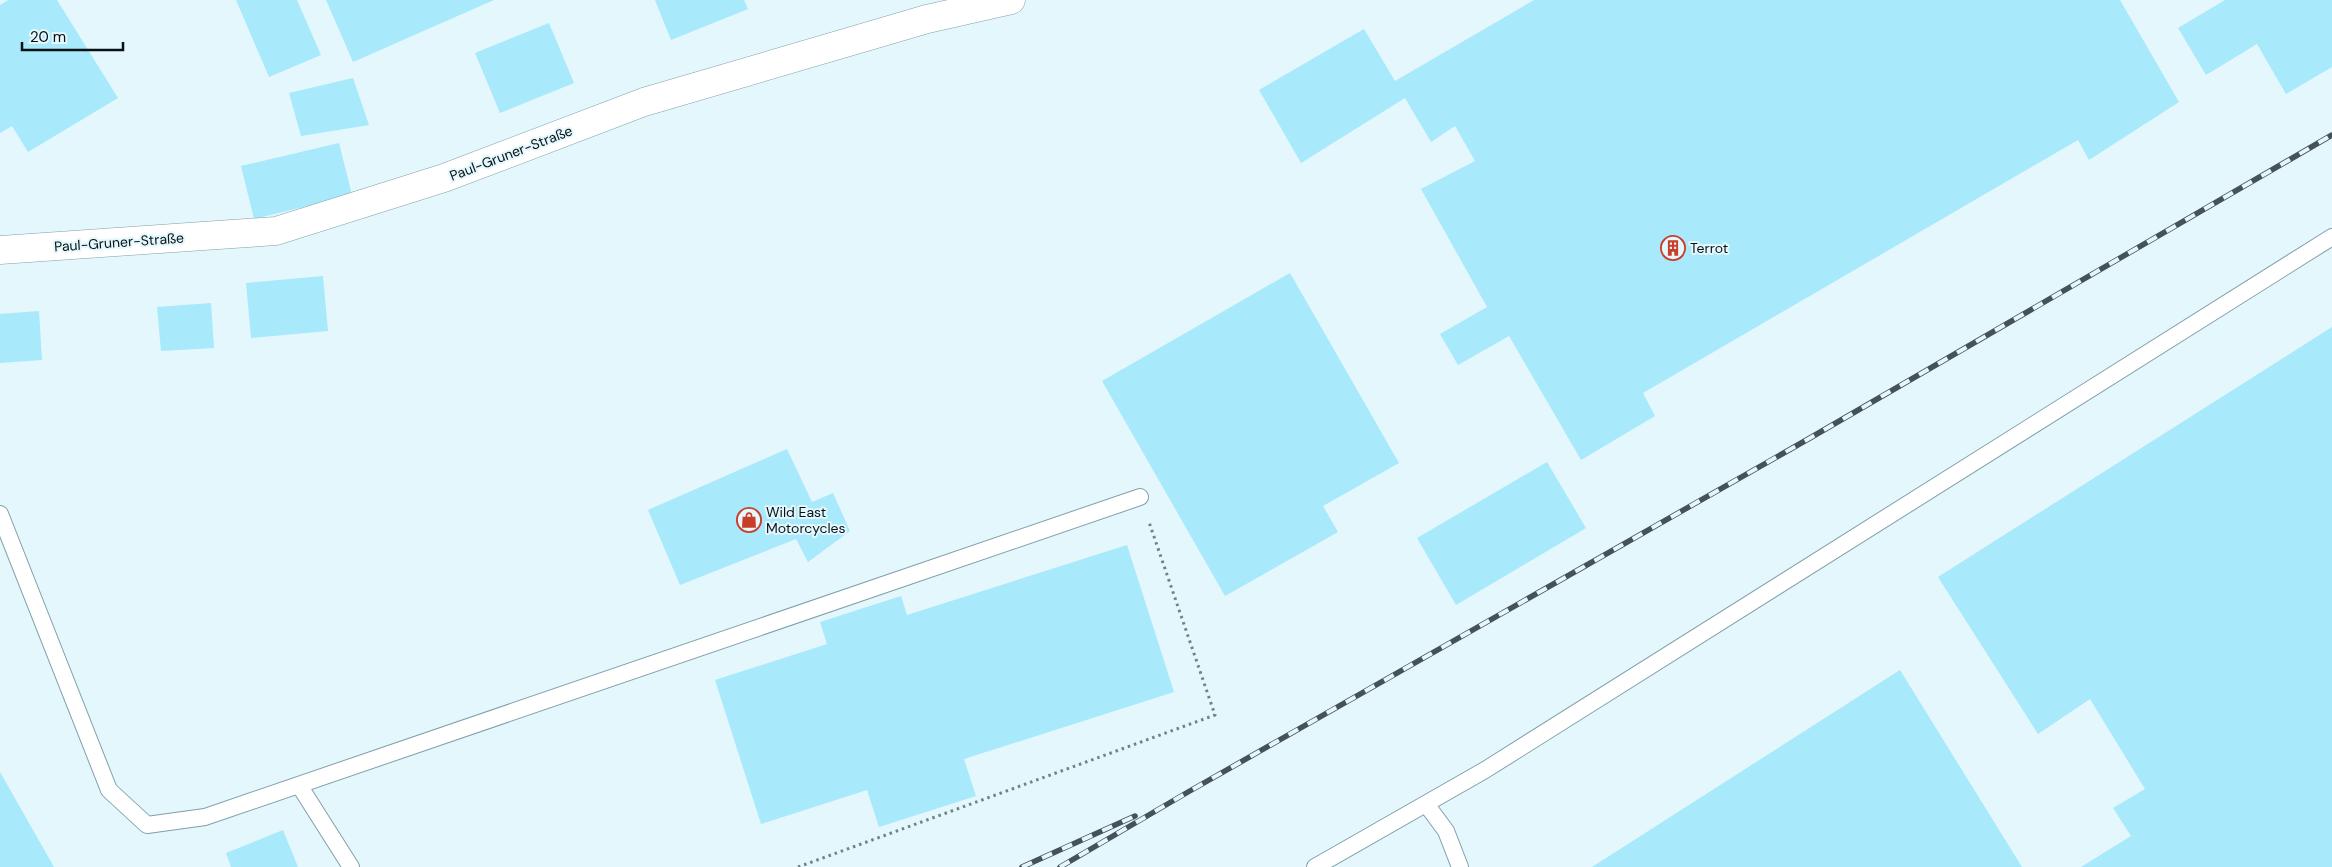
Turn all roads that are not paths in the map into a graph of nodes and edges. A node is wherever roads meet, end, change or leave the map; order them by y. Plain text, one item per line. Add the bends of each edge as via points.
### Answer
1 (1011, 0) edge
2 (927, 9) edge
3 (2332, 237) edge
4 (0, 250) edge
5 (1140, 497) road end
6 (0, 514) edge
7 (299, 785) junction
8 (1426, 804) junction
9 (350, 867) edge
10 (1315, 867) edge
11 (1460, 867) edge

1 - 2 street, Paul-Gruner-Straße
2 - 4 street, Paul-Gruner-Straße via 644,102 444,178 276,231
3 - 8 lane
5 - 7 lane
6 - 7 lane via 109,790 147,825 205,817
7 - 9 lane
8 - 10 lane
8 - 11 lane via 1446,831

